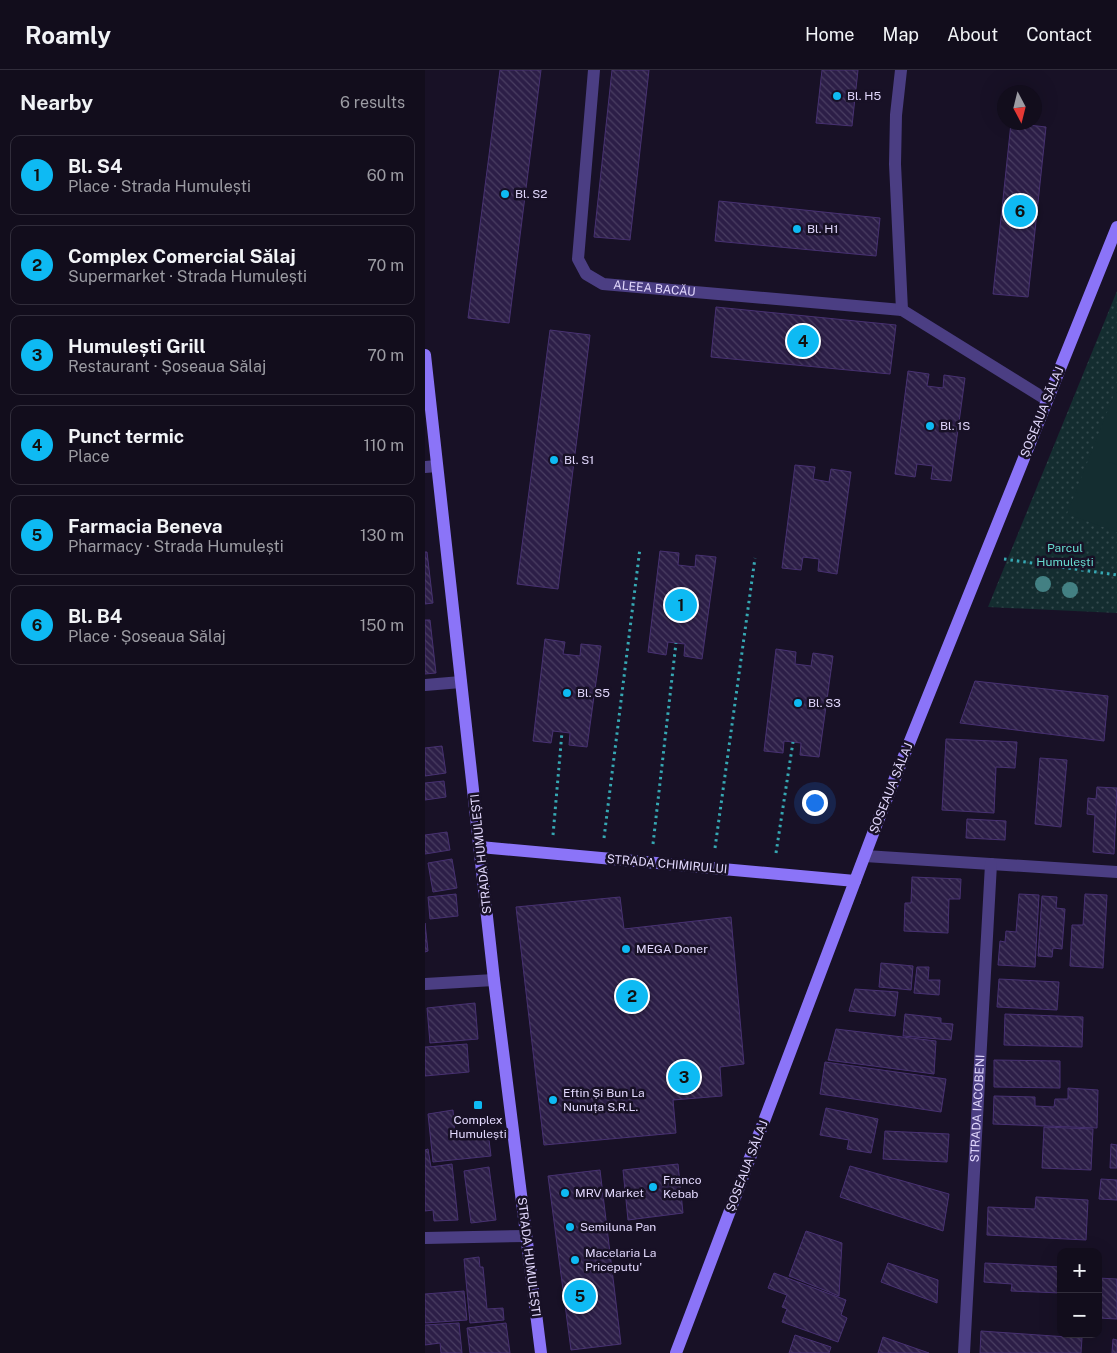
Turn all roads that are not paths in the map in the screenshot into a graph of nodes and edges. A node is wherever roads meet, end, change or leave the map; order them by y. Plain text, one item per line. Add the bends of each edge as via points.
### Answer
1 (594, 70) edge
2 (901, 70) edge
3 (1117, 227) edge
4 (902, 310) junction
5 (425, 355) edge
6 (1047, 400) junction
7 (431, 466) edge
8 (461, 682) junction
9 (425, 685) edge
10 (480, 847) junction
11 (865, 856) junction
12 (991, 864) junction
13 (1117, 872) edge
14 (855, 881) junction
15 (494, 980) junction
16 (425, 984) edge
17 (525, 1236) junction
18 (425, 1238) edge
19 (541, 1353) edge
20 (676, 1353) edge
21 (964, 1353) edge

1 - 4 street, ALEEA BACĂU via 578,259 586,274 603,284
2 - 4 street via 895,164
3 - 6 street, ȘOSEAUA SĂLAJ
4 - 6 street, ALEEA BACĂU
5 - 7 street, STRADA HUMULEȘTI
6 - 11 street, ȘOSEAUA SĂLAJ
7 - 8 street, STRADA HUMULEȘTI
8 - 9 street
8 - 10 street, STRADA HUMULEȘTI
10 - 14 street, STRADA CHIMIRULUI
10 - 15 street, STRADA HUMULEȘTI
11 - 12 street
11 - 14 street, ȘOSEAUA SĂLAJ
12 - 13 street
12 - 21 street, STRADA IACOBENI
14 - 20 street, ȘOSEAUA SĂLAJ
15 - 16 street
15 - 17 street, STRADA HUMULEȘTI
17 - 18 street
17 - 19 street, STRADA HUMULEȘTI

